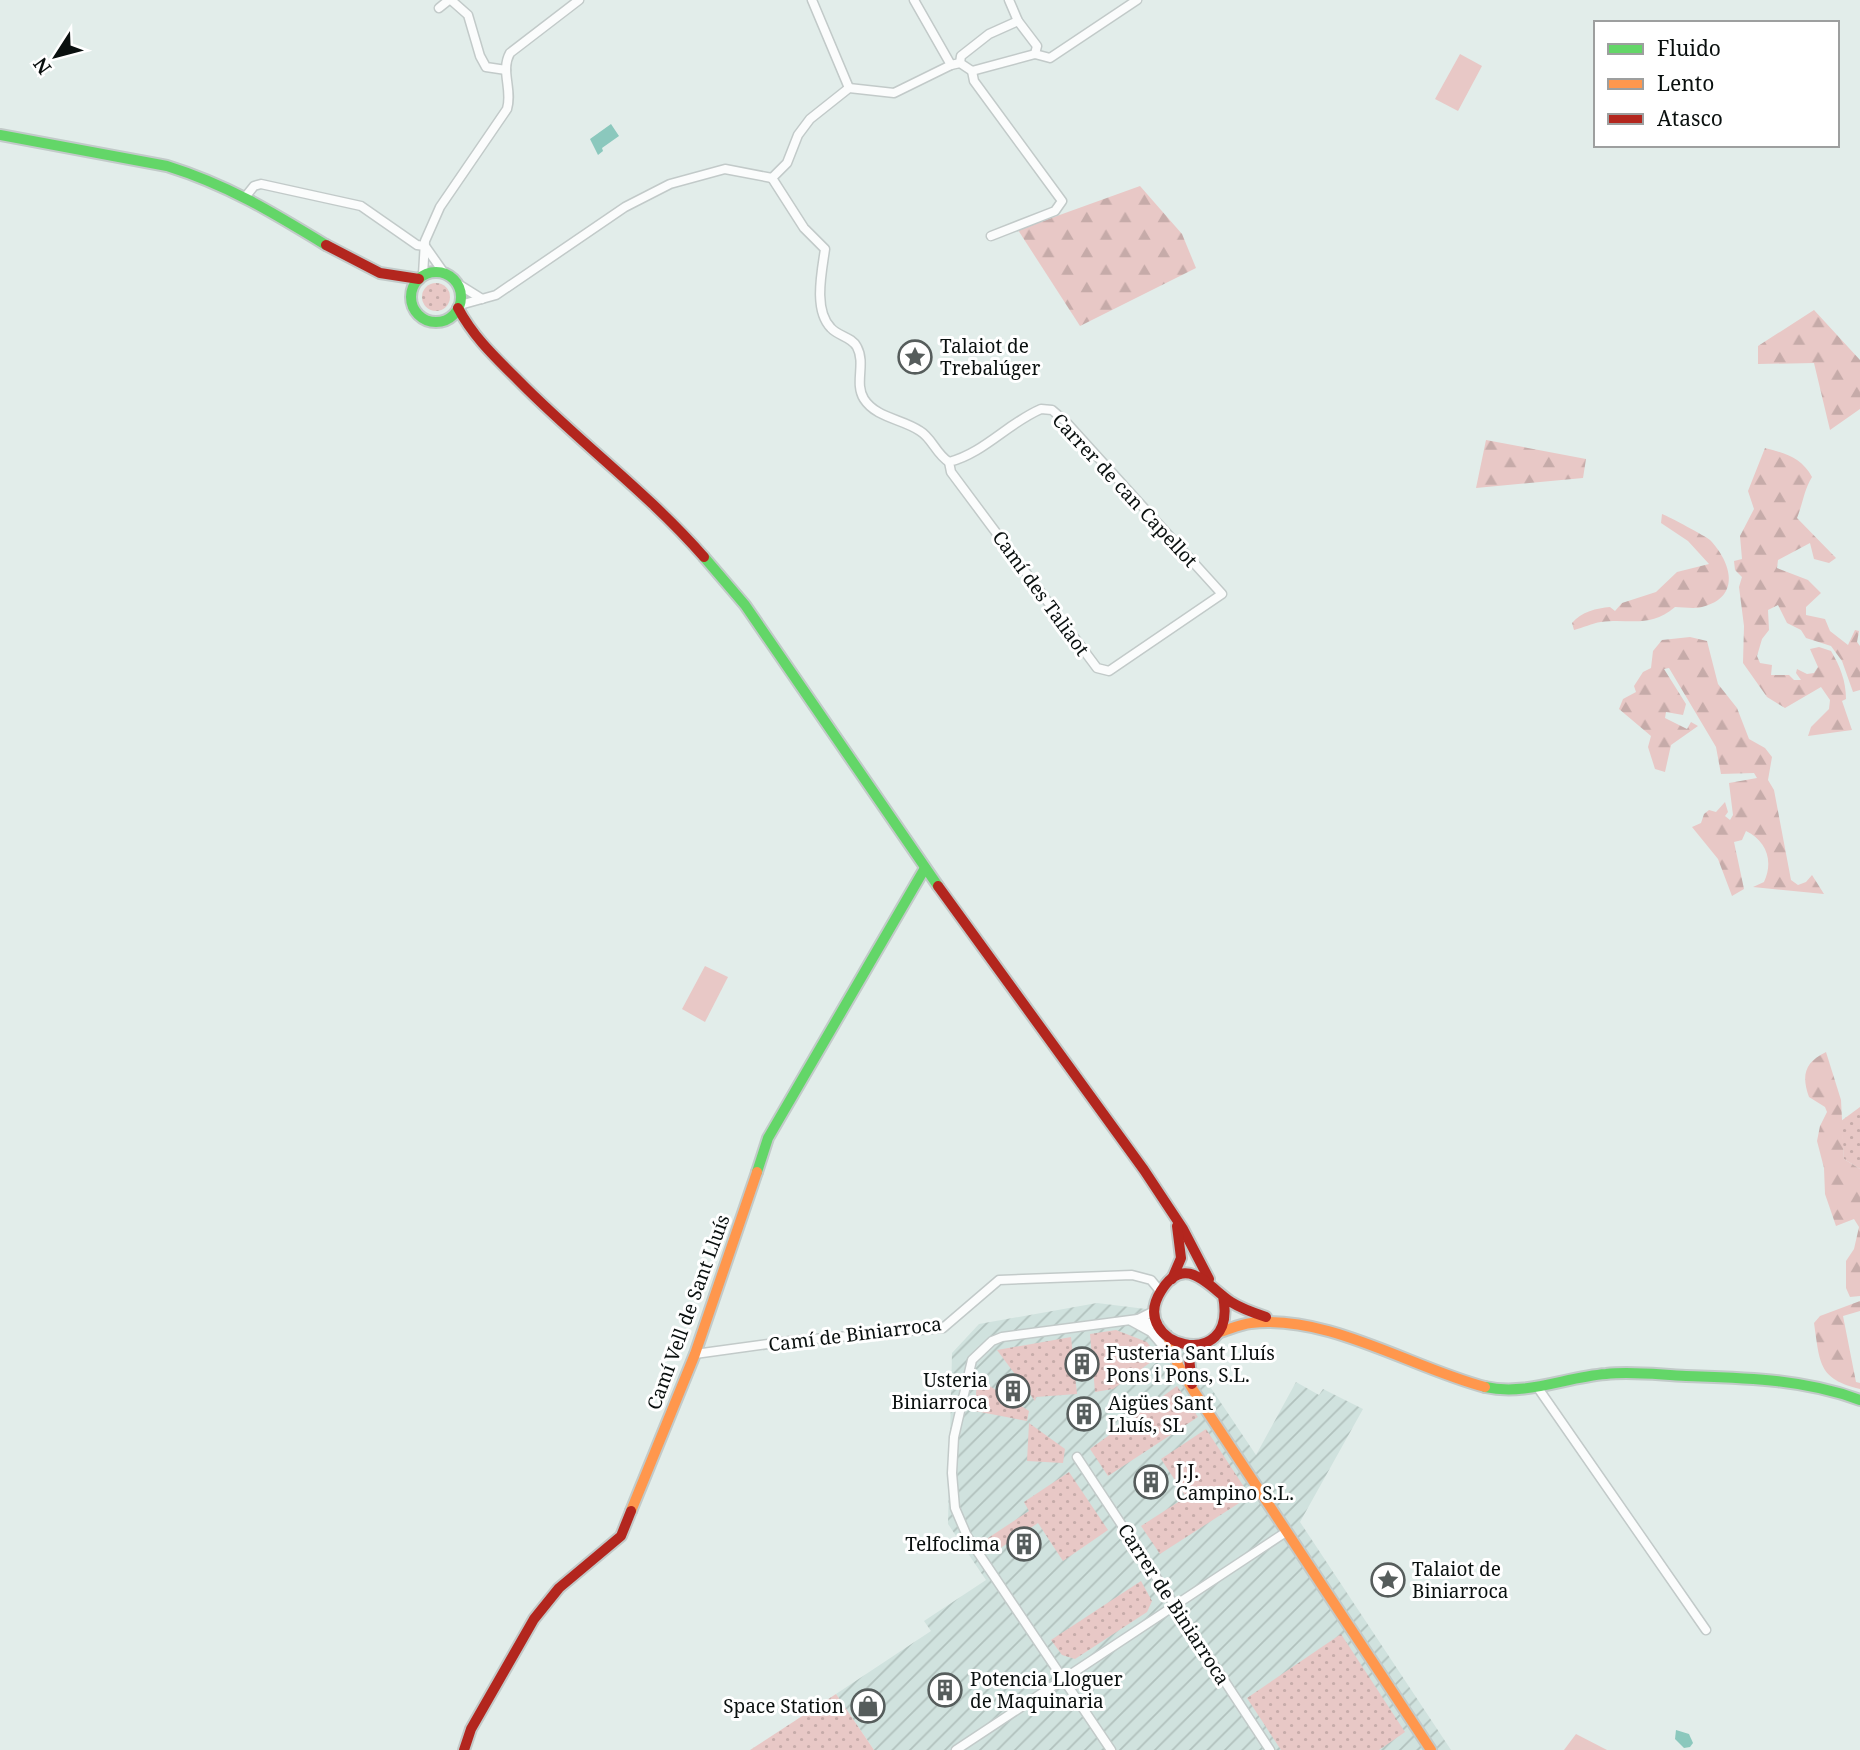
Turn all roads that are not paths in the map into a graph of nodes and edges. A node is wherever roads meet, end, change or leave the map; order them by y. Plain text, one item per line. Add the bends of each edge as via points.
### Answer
1 (450, 0) edge
2 (579, 0) edge
3 (812, 0) edge
4 (914, 0) edge
5 (1009, 0) edge
6 (1136, 0) edge
7 (439, 8) dead end
8 (1018, 21) junction
9 (1035, 54) junction
10 (955, 64) junction
11 (506, 70) junction
12 (972, 71) junction
13 (849, 88) junction
14 (0, 135) edge
15 (772, 178) junction
16 (246, 197) junction
17 (991, 236) dead end
18 (425, 246) junction
19 (444, 273) junction
20 (392, 277) junction
21 (421, 277) junction
22 (458, 284) junction
23 (412, 297) junction
24 (485, 299) junction
25 (459, 307) junction
26 (439, 321) junction
27 (472, 334) junction
28 (949, 462) junction
29 (1222, 594) joint
30 (925, 867) junction
31 (1175, 1216) junction
32 (1172, 1279) junction
33 (1209, 1279) junction
34 (1160, 1292) junction
35 (1223, 1296) junction
36 (1154, 1311) junction
37 (1133, 1320) junction
38 (1278, 1322) junction
39 (1158, 1325) junction
40 (1220, 1332) junction
41 (1169, 1339) junction
42 (1203, 1344) junction
43 (695, 1354) junction
44 (1178, 1365) junction
45 (1538, 1388) junction
46 (1193, 1390) junction
47 (1860, 1400) edge
48 (1077, 1457) dead end
49 (1286, 1532) junction
50 (1175, 1605) junction
51 (1706, 1630) dead end
52 (1064, 1679) junction
53 (464, 1750) edge
54 (956, 1750) edge
55 (1111, 1750) edge
56 (1270, 1750) edge
57 (1431, 1750) edge

1 - 7 street
1 - 11 street via 468,15 486,67
2 - 11 street via 510,53
3 - 13 street
4 - 10 street
5 - 8 street
6 - 9 street via 1050,58
8 - 9 street via 1037,46
8 - 10 street via 989,34
9 - 12 street
10 - 12 street
10 - 13 street via 894,93
11 - 18 street via 507,109 453,184
12 - 17 street via 974,81 1062,201 1055,211
13 - 15 street via 810,119 787,163
14 - 16 main road via 194,175
15 - 24 street via 724,169 670,184
15 - 28 street via 804,228 825,249 822,307 830,328 855,344 862,359 859,386 864,400 879,412 922,431 940,457
16 - 18 street via 261,184 346,201
16 - 20 main road via 342,254
18 - 19 street
18 - 21 street
19 - 21 main road
19 - 22 main road
20 - 21 main road
20 - 23 main road
21 - 23 main road
22 - 24 street
22 - 25 main road
23 - 26 main road via 420,315
24 - 25 street
25 - 26 main road
25 - 27 main road
26 - 27 main road
27 - 30 main road via 561,423 674,523 745,605
28 - 29 street, Carrer de can Capellot via 967,457 1027,415 1052,410
28 - 29 street, Camí des Taliaot via 951,472 1100,671 1109,671
30 - 31 main road
30 - 43 main road, Camí Vell de Sant Lluís via 768,1138
31 - 32 main road via 1181,1258
31 - 33 main road
32 - 33 main road via 1190,1274
32 - 34 main road
33 - 35 main road
34 - 36 main road
34 - 43 street, Camí de Biniarroca via 1151,1279 1132,1275 999,1280 943,1328
35 - 38 main road
35 - 40 main road via 1226,1314
36 - 37 street
36 - 39 main road
37 - 39 street
37 - 44 street via 1151,1332
37 - 52 street via 992,1341 972,1360 954,1437 955,1508 967,1536
38 - 40 main road via 1244,1321
38 - 45 main road via 1340,1336 1489,1389
39 - 41 main road
40 - 42 main road
41 - 42 main road via 1191,1346
41 - 44 main road
42 - 46 main road via 1189,1358
43 - 53 main road, Camí Vell de Sant Lluís via 621,1536 559,1588 534,1619 471,1729
44 - 46 main road
45 - 47 main road via 1628,1373 1777,1381 1816,1386
45 - 51 street
46 - 49 main road
48 - 50 street, Carrer de Biniarroca
49 - 50 street
49 - 57 main road
50 - 52 street
50 - 56 street, Carrer de Biniarroca
52 - 54 street
52 - 55 street

